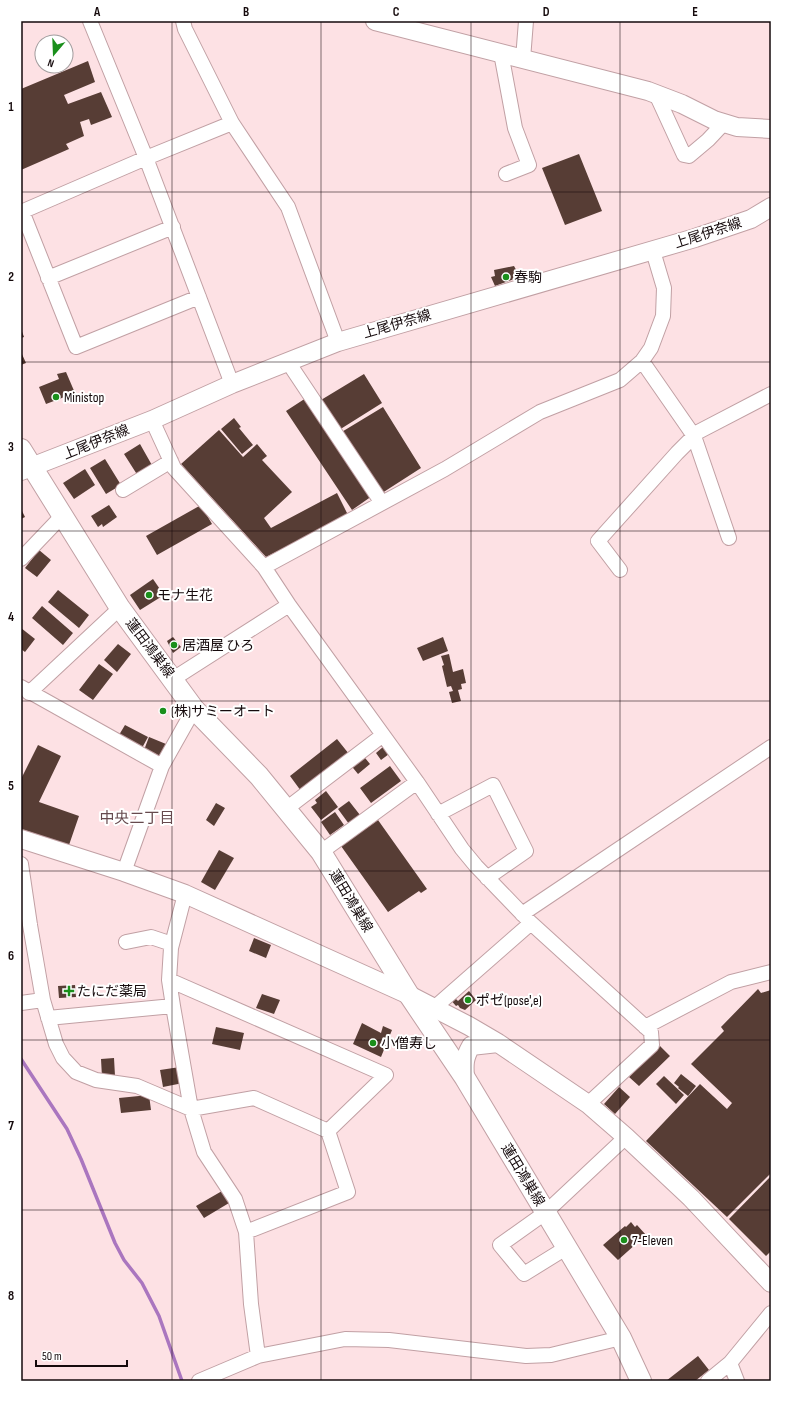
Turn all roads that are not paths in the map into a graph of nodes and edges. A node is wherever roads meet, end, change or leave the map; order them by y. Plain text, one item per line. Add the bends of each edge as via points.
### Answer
1 (90, 21) edge
2 (184, 21) edge
3 (375, 21) edge
4 (526, 21) edge
5 (501, 54) junction
6 (522, 59) junction
7 (656, 94) junction
8 (232, 123) junction
9 (724, 123) junction
10 (771, 129) edge
11 (146, 158) junction
12 (506, 174) dead end
13 (771, 207) edge
14 (21, 211) edge
15 (173, 227) junction
16 (653, 251) junction
17 (48, 278) junction
18 (199, 297) junction
19 (338, 342) junction
20 (642, 361) junction
21 (288, 362) junction
22 (232, 384) junction
23 (770, 396) edge
24 (152, 420) junction
25 (694, 436) junction
26 (21, 449) edge
27 (171, 461) junction
28 (26, 470) edge
29 (123, 490) dead end
30 (382, 503) junction
31 (62, 516) junction
32 (729, 538) dead end
33 (21, 559) edge
34 (264, 567) junction
35 (620, 570) dead end
36 (289, 605) junction
37 (120, 608) junction
38 (173, 679) junction
39 (25, 690) edge
40 (194, 709) junction
41 (383, 735) junction
42 (771, 747) edge
43 (162, 766) junction
44 (417, 782) junction
45 (286, 809) junction
46 (438, 814) junction
47 (21, 839) edge
48 (321, 852) junction
49 (21, 864) edge
50 (124, 872) junction
51 (487, 878) junction
52 (185, 894) junction
53 (526, 918) junction
54 (25, 926) edge
55 (126, 942) dead end
56 (172, 944) junction
57 (771, 972) edge
58 (169, 980) junction
59 (409, 995) junction
60 (43, 1000) junction
61 (21, 1003) edge
62 (173, 1006) junction
63 (434, 1008) junction
64 (48, 1018) junction
65 (645, 1027) junction
66 (498, 1043) junction
67 (465, 1078) junction
68 (588, 1104) junction
69 (192, 1109) junction
70 (328, 1131) junction
71 (626, 1137) junction
72 (545, 1213) junction
73 (246, 1232) junction
74 (566, 1248) junction
75 (771, 1283) edge
76 (771, 1313) edge
77 (621, 1338) junction
78 (258, 1356) junction
79 (730, 1363) junction
80 (199, 1381) edge
81 (640, 1381) edge
82 (708, 1381) edge
83 (737, 1381) edge

1 - 11 street
2 - 8 street via 185,28
3 - 5 street
4 - 6 street
5 - 6 street
5 - 12 street via 515,128 529,165
6 - 7 street
7 - 9 street
7 - 9 street via 684,155 689,156
8 - 11 street
8 - 19 street via 288,207
9 - 10 street via 737,127
11 - 14 street
11 - 15 street
13 - 16 street, 上尾伊奈線 via 751,219
14 - 17 street
15 - 17 street
15 - 18 street
16 - 19 street, 上尾伊奈線
16 - 20 street via 664,288 663,316 651,348
17 - 18 street via 76,347
18 - 22 street
19 - 21 street, 上尾伊奈線
20 - 25 street
20 - 30 street via 620,380 540,412
21 - 22 street, 上尾伊奈線
21 - 30 street
22 - 24 street, 上尾伊奈線
23 - 25 street
24 - 27 street
24 - 28 street, 上尾伊奈線
25 - 32 street
25 - 35 street via 598,541
26 - 28 main road, 蓮田鴻巣線
27 - 29 street
27 - 34 street via 174,468
28 - 31 main road, 蓮田鴻巣線
30 - 34 street
31 - 33 street
31 - 37 main road, 蓮田鴻巣線
34 - 36 street
36 - 38 street
36 - 41 street
37 - 38 main road, 蓮田鴻巣線
37 - 39 street
38 - 40 main road, 蓮田鴻巣線
39 - 43 street
40 - 43 street
40 - 45 main road, 蓮田鴻巣線 via 259,776
41 - 44 street
41 - 45 street
42 - 53 street
43 - 50 street
44 - 46 street
44 - 48 street
45 - 48 main road, 蓮田鴻巣線
46 - 51 street via 462,849
46 - 51 street via 493,785 526,851
47 - 50 street
48 - 59 main road, 蓮田鴻巣線
49 - 54 street
50 - 52 street
51 - 53 street
52 - 56 street
52 - 59 street
53 - 63 street
53 - 65 street
54 - 60 street
55 - 56 street via 151,937
56 - 58 street
57 - 65 street via 731,982
58 - 62 street
58 - 70 street via 386,1075
59 - 63 street
59 - 67 main road, 蓮田鴻巣線
60 - 61 street
60 - 64 street
62 - 64 street
62 - 69 street
63 - 66 street
64 - 69 street via 63,1058 76,1072 96,1080 137,1086
65 - 68 street via 651,1032 652,1045
66 - 67 street via 471,1046 464,1066
66 - 68 street
67 - 72 main road, 蓮田鴻巣線
68 - 71 street
69 - 70 street via 254,1098
69 - 73 street via 204,1152 235,1199
70 - 73 street via 348,1192
71 - 72 street
71 - 75 street via 692,1198
72 - 74 main road, 蓮田鴻巣線
72 - 74 street via 500,1245 524,1274
73 - 78 street
74 - 77 main road, 蓮田鴻巣線
76 - 79 street
77 - 78 street via 551,1355 526,1356 389,1340 345,1339
77 - 81 main road, 蓮田鴻巣線
78 - 80 street
79 - 82 street
79 - 83 street

